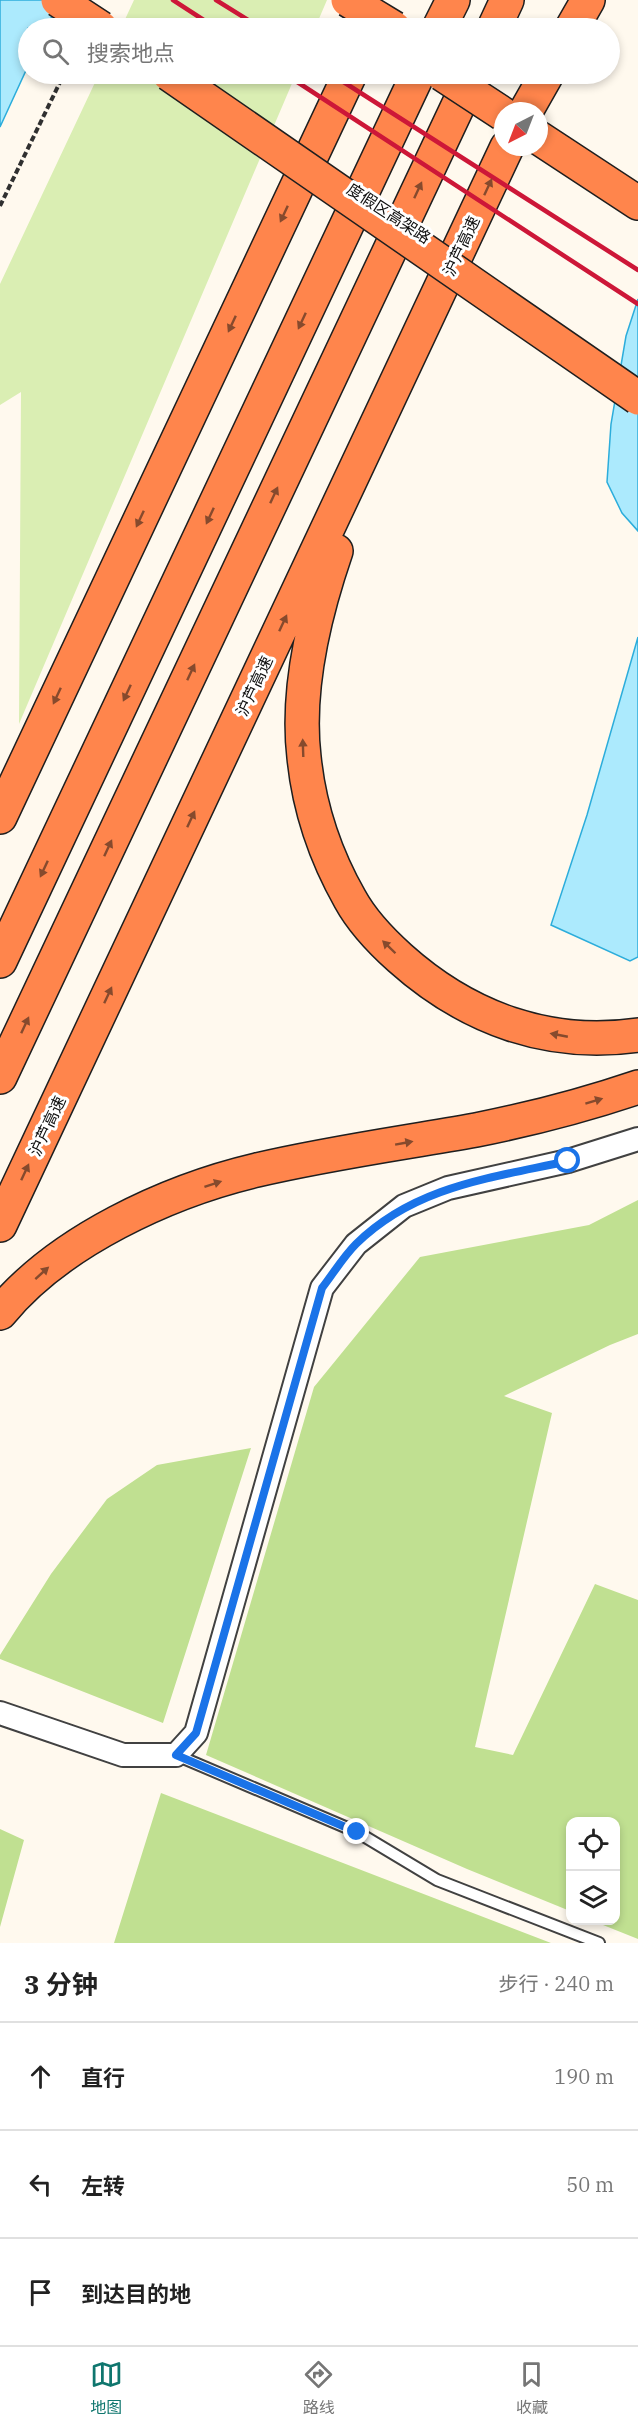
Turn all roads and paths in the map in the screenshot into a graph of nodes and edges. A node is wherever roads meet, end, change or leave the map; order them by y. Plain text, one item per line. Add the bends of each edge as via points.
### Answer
1 (58, 0) edge
2 (332, 0) edge
3 (348, 0) edge
4 (385, 0) edge
5 (453, 0) edge
6 (507, 0) edge
7 (576, 0) edge
8 (588, 0) edge
9 (86, 18) edge
10 (358, 18) edge
11 (377, 18) edge
12 (378, 18) edge
13 (444, 18) edge
14 (499, 18) edge
15 (568, 18) edge
16 (578, 18) edge
17 (59, 84) edge
18 (184, 84) edge
19 (186, 84) edge
20 (345, 84) edge
21 (457, 84) edge
22 (468, 84) edge
23 (482, 84) edge
24 (538, 84) edge
25 (541, 84) edge
26 (412, 88) edge
27 (511, 102) edge
28 (530, 102) edge
29 (531, 102) edge
30 (494, 108) edge
31 (548, 124) edge
32 (548, 144) edge
33 (503, 156) edge
34 (638, 180) edge
35 (638, 203) edge
36 (0, 206) edge
37 (437, 297) junction
38 (638, 373) edge
39 (638, 398) edge
40 (0, 817) edge
41 (0, 962) edge
42 (638, 1035) edge
43 (0, 1077) edge
44 (638, 1087) edge
45 (638, 1139) edge
46 (0, 1225) edge
47 (0, 1313) edge
48 (0, 1713) edge
49 (176, 1755) junction
50 (599, 1943) edge

1 - 9 highway, bridge
2 - 10 highway
3 - 12 highway, bridge
4 - 11 highway
5 - 13 highway
6 - 14 highway
7 - 15 highway
8 - 16 highway
17 - 36 path
18 - 39 highway, bridge
19 - 38 highway, 度假区高架路, bridge
20 -> 40 highway
21 - 30 highway, bridge
43 -> 22 highway
23 - 27 highway
24 - 28 highway
25 - 29 highway
26 -> 41 highway
31 - 34 highway
32 - 35 highway
37 -> 33 highway, 沪芦高速
42 -> 37 highway via 568,1037 517,1026 466,1006 423,978 383,943 351,901 327,854 312,805 303,756 303,708 309,652 326,580 355,497
46 -> 37 highway, 沪芦高速
47 -> 44 highway via 55,1261 104,1229 167,1198 256,1170 479,1129
45 - 49 street via 568,1161 448,1188 404,1206 356,1244 322,1288 196,1733
48 - 49 street via 123,1755
49 - 50 lane via 357,1832 437,1880

